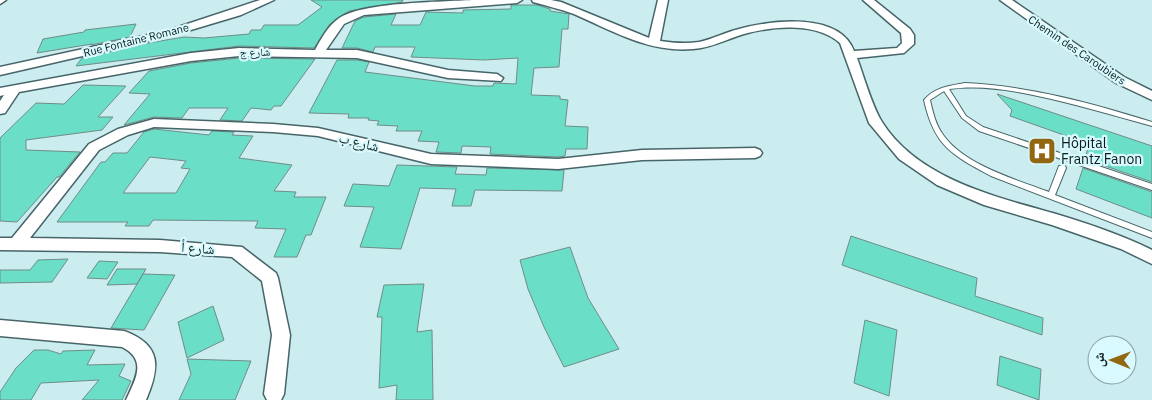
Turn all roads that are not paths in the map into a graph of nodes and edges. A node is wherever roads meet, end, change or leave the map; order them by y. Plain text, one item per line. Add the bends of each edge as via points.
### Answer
1 (269, 0) edge
2 (517, 0) edge
3 (537, 0) edge
4 (663, 0) edge
5 (868, 0) edge
6 (1004, 0) edge
7 (654, 44) junction
8 (319, 52) junction
9 (852, 55) junction
10 (0, 71) edge
11 (497, 78) dead end
12 (945, 88) junction
13 (15, 89) junction
14 (0, 92) edge
15 (1152, 96) edge
16 (0, 110) edge
17 (1152, 124) edge
18 (755, 152) dead end
19 (1062, 168) dead end
20 (1152, 187) edge
21 (1051, 196) junction
22 (1152, 235) edge
23 (7, 245) edge
24 (1152, 258) edge
25 (0, 328) edge
26 (274, 394) dead end
27 (136, 400) edge

1 - 10 street, Rue Fontaine Romane via 237,14 180,30
2 - 8 street via 355,14 338,22
3 - 7 street
4 - 7 street
5 - 9 street via 906,31 908,44 900,51
6 - 15 street, Chemin des Caroubiers via 1120,80
7 - 9 street via 694,46 746,30 777,25 830,30 839,35
8 - 11 street, شارع ج via 357,54 448,74
8 - 13 street, شارع ج via 239,52 191,57
9 - 24 street via 876,123 904,156 942,181 989,201 1064,223
12 - 17 lane via 969,85 1008,89
12 - 20 lane via 964,117 981,129
12 - 21 lane via 926,100 936,132 953,151 994,174
13 - 14 street, شارع ج
13 - 16 street
18 - 23 street, شارع ب via 642,155 558,164 431,159 318,132 154,123 123,132 94,147
19 - 21 lane
21 - 22 lane
23 - 26 street, شارع أ via 160,246 236,251 270,278 281,335
25 - 27 street via 124,339 134,343 141,349 147,367 146,379

